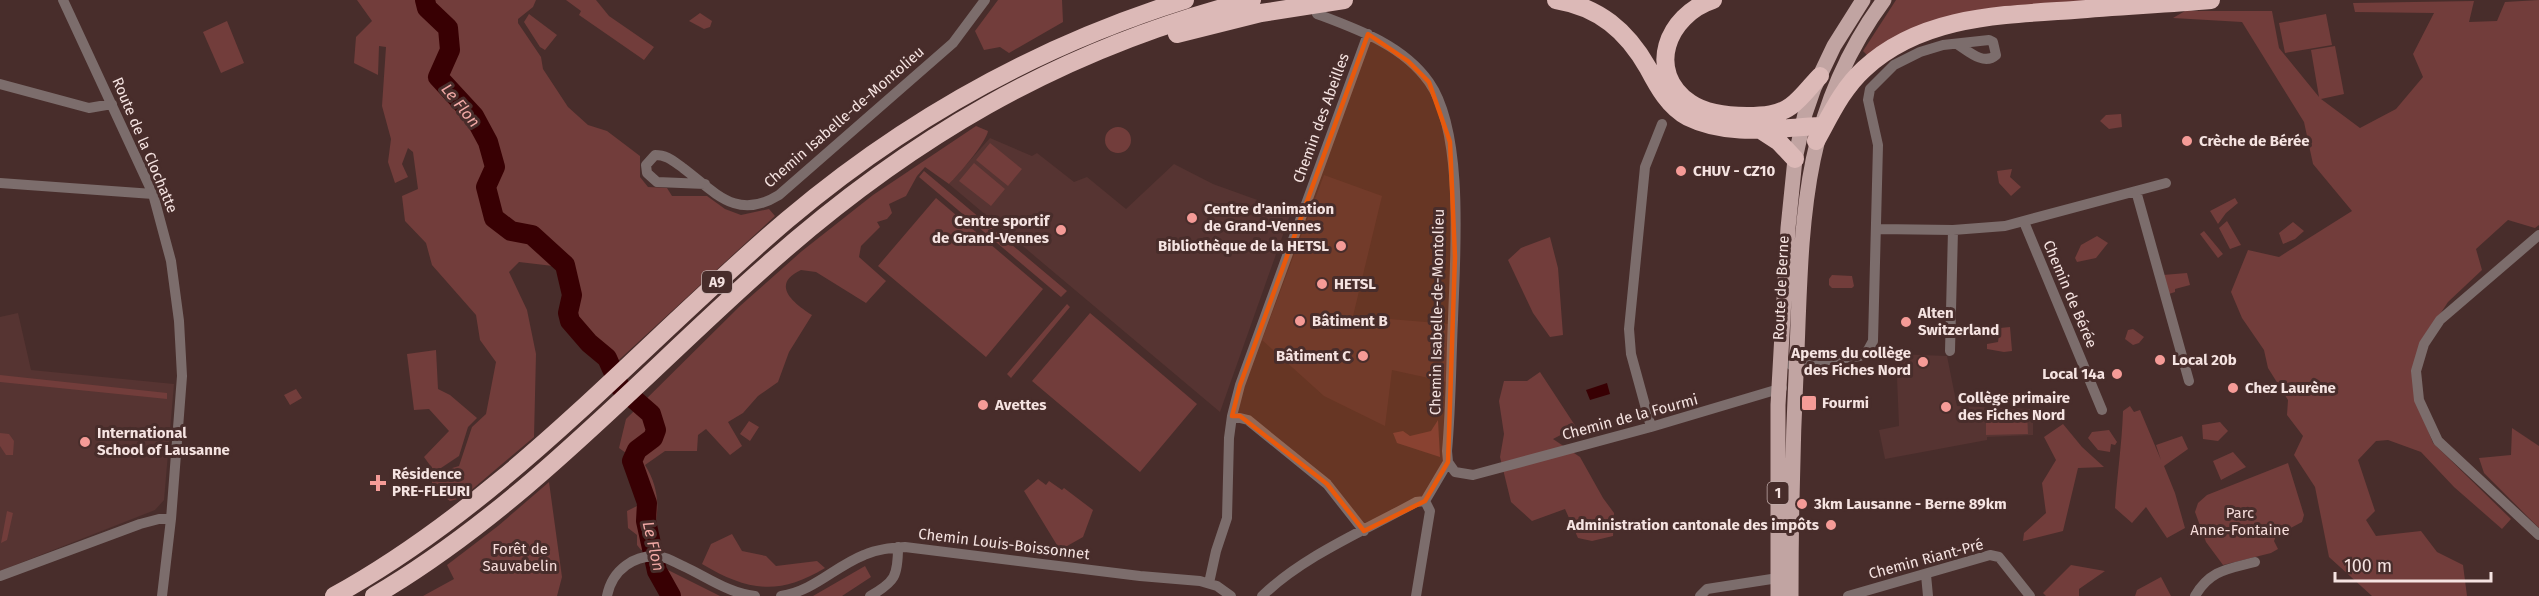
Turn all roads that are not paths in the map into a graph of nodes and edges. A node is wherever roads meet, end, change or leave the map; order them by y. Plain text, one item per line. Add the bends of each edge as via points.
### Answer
1 (63, 0) edge
2 (985, 0) edge
3 (1185, 0) edge
4 (1252, 0) edge
5 (1344, 0) edge
6 (1556, 0) edge
7 (1713, 0) edge
8 (1863, 0) edge
9 (1884, 0) edge
10 (2211, 0) edge
11 (1317, 14) dead end
12 (1368, 34) junction
13 (1957, 44) dead end
14 (1820, 76) junction
15 (0, 84) edge
16 (112, 104) junction
17 (994, 104) junction
18 (1662, 124) dead end
19 (1759, 129) junction
20 (1812, 131) junction
21 (1795, 159) junction
22 (0, 183) edge
23 (2166, 183) dead end
24 (705, 184) junction
25 (2136, 191) junction
26 (153, 194) junction
27 (2024, 222) junction
28 (1878, 229) junction
29 (1953, 230) junction
30 (2539, 235) edge
31 (1950, 351) dead end
32 (1789, 365) junction
33 (2189, 381) dead end
34 (1787, 387) junction
35 (2102, 410) dead end
36 (1232, 416) junction
37 (1652, 427) junction
38 (1448, 462) junction
39 (1425, 501) junction
40 (171, 519) junction
41 (1364, 531) junction
42 (2539, 535) edge
43 (898, 547) junction
44 (2255, 562) dead end
45 (1926, 575) junction
46 (0, 576) edge
47 (1778, 578) junction
48 (1209, 583) junction
49 (162, 596) edge
50 (333, 596) edge
51 (374, 596) edge
52 (607, 596) edge
53 (755, 596) edge
54 (781, 596) edge
55 (870, 596) edge
56 (1231, 596) edge
57 (1262, 596) edge
58 (1416, 596) edge
59 (1700, 596) edge
60 (1778, 596) edge
61 (1791, 596) edge
62 (1848, 596) edge
63 (1928, 596) edge
64 (2030, 596) edge
65 (2195, 596) edge

1 - 16 street, Route de la Clochatte
2 - 24 street, Chemin Isabelle-de-Montolieu via 953,43 779,195 761,205 741,206 727,202
3 - 50 highway, A9 via 1101,30 983,84 894,139 810,201 731,269 559,430 470,505 402,555
4 - 17 highway, A9 via 1117,42 1064,65
5 - 17 highway via 1261,13 1176,34
6 - 19 highway via 1590,9 1620,30 1665,96 1683,114 1714,126
7 - 14 highway via 1681,18 1667,46 1670,79 1690,103 1724,115 1775,114 1791,106
8 - 14 main road, Route de Berne / 1
9 - 20 main road, Route de Berne / 1 via 1847,58
10 - 20 highway via 2011,14 1930,29 1898,44 1864,68
11 - 12 street, Chemin Isabelle-de-Montolieu
12 - 36 street, Chemin des Abeilles via 1284,259
12 - 38 street, Chemin Isabelle-de-Montolieu via 1408,61 1429,82 1442,109 1450,142 1455,257
13 - 28 street via 1920,51 1894,65 1869,89 1878,145
14 - 20 main road, Route de Berne / 1 via 1808,103
15 - 16 street via 88,108
16 - 26 street, Route de la Clochatte
17 - 51 highway, A9 via 890,166 800,236 482,523
18 - 37 street via 1645,167 1629,329 1631,354
19 - 20 highway
19 - 21 highway
20 - 21 main road, Route de Berne / 1
20 - 32 main road, Route de Berne / 1
21 - 32 main road, Route de Berne / 1 via 1788,228
22 - 26 street
23 - 25 street
24 - 24 street, Chemin Isabelle-de-Montolieu via 665,155 655,155 646,165 647,173 657,182
25 - 27 street
25 - 33 street
26 - 40 street, Route de la Clochatte via 171,261 181,350
27 - 29 street
27 - 35 street, Chemin de Bérée
28 - 29 street
28 - 32 street via 1871,347 1860,356
29 - 31 street
30 - 42 street via 2440,320 2424,344 2416,371 2419,400 2438,441
32 - 34 main road, Route de Berne / 1
34 - 37 street, Chemin de la Fourmi
34 - 47 main road, Route de Berne / 1
34 - 61 main road, Route de Berne / 1
36 - 41 street via 1248,420 1327,484
36 - 48 street, Chemin des Abeilles via 1229,505
37 - 38 street, Chemin de la Fourmi via 1473,475 1455,472
38 - 39 street, Chemin Isabelle-de-Montolieu
39 - 41 street via 1416,502
39 - 58 street via 1430,512
40 - 46 street via 146,522
40 - 49 street, Route de la Clochatte
41 - 57 street via 1286,575
43 - 48 street, Chemin Louis-Boissonnet
43 - 54 street, Chemin Louis-Boissonnet via 864,555 810,587
43 - 55 street via 898,569 891,582
44 - 65 street via 2217,572
45 - 62 street, Chemin Riant-Pré
45 - 63 street
45 - 64 street, Chemin Riant-Pré via 1990,555 1999,557
47 - 59 street via 1707,589
47 - 60 main road, Route de Berne / 1
48 - 56 street, Chemin Louis-Boissonnet
52 - 53 street via 620,569 639,559 662,557 734,592

